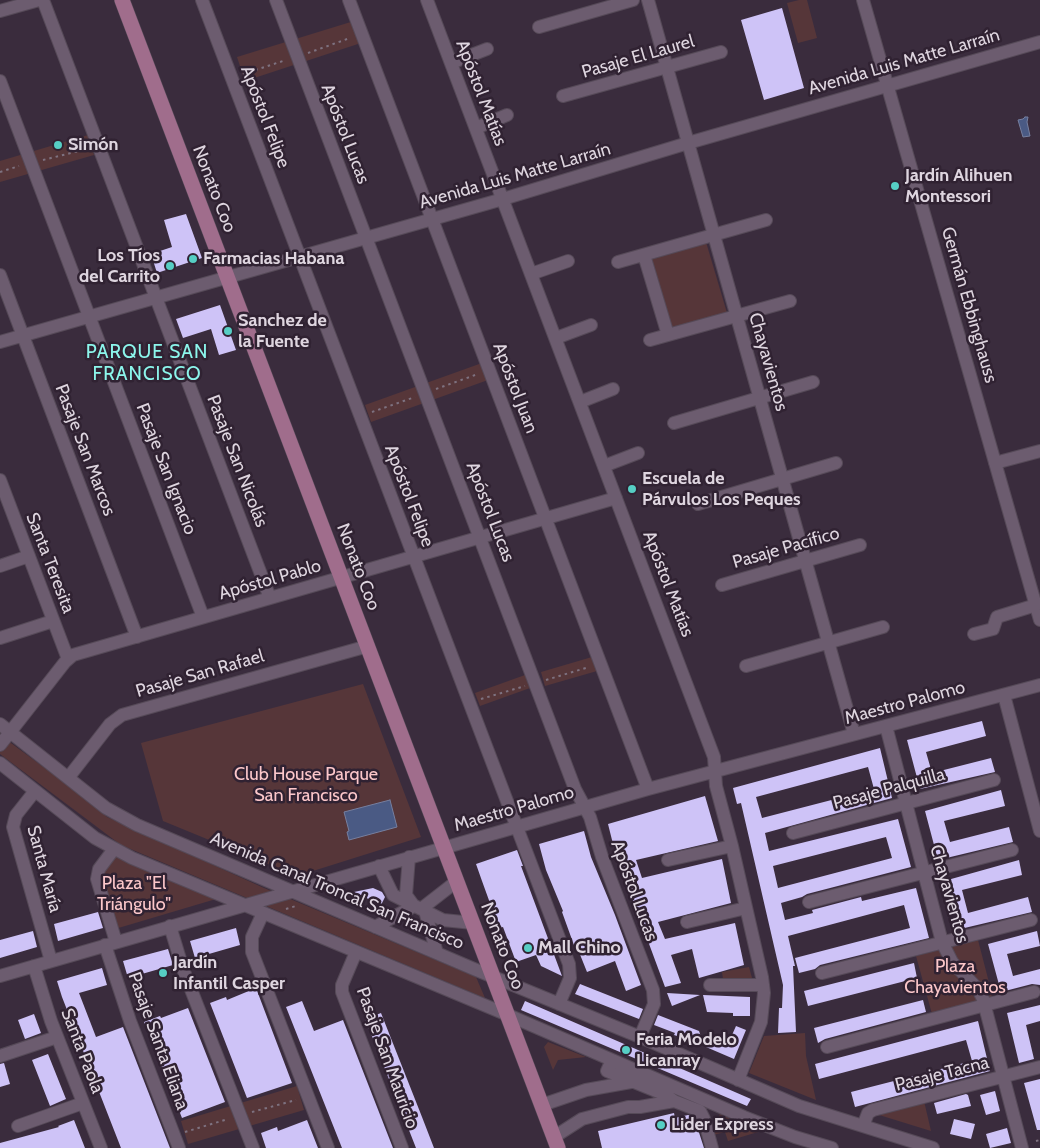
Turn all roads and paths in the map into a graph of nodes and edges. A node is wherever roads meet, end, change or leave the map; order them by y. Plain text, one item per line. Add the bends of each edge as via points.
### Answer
1 (39, 0) edge
2 (43, 0) edge
3 (122, 0) edge
4 (202, 0) edge
5 (276, 0) edge
6 (349, 0) edge
7 (427, 0) edge
8 (633, 0) edge
9 (648, 0) edge
10 (863, 0) edge
11 (0, 11) edge
12 (540, 26) dead end
13 (1040, 42) edge
14 (486, 49) dead end
15 (721, 52) dead end
16 (451, 63) junction
17 (666, 67) junction
18 (0, 81) edge
19 (888, 85) junction
20 (563, 96) dead end
21 (507, 115) dead end
22 (476, 128) junction
23 (688, 143) junction
24 (99, 146) junction
25 (31, 163) junction
26 (0, 172) edge
27 (503, 199) junction
28 (432, 219) junction
29 (766, 220) dead end
30 (714, 235) junction
31 (366, 238) junction
32 (644, 255) junction
33 (300, 256) junction
34 (568, 261) dead end
35 (618, 262) dead end
36 (531, 274) junction
37 (0, 275) edge
38 (228, 277) junction
39 (156, 297) junction
40 (790, 301) dead end
41 (89, 316) junction
42 (736, 316) junction
43 (591, 325) dead end
44 (23, 335) junction
45 (668, 335) junction
46 (556, 338) junction
47 (650, 340) dead end
48 (0, 342) edge
49 (813, 382) dead end
50 (613, 389) dead end
51 (760, 398) junction
52 (580, 402) junction
53 (674, 423) dead end
54 (1040, 451) edge
55 (638, 453) dead end
56 (836, 463) dead end
57 (996, 463) junction
58 (604, 466) junction
59 (782, 479) junction
60 (2, 489) edge
61 (616, 498) junction
62 (698, 504) dead end
63 (546, 518) junction
64 (480, 537) junction
65 (860, 545) dead end
66 (29, 556) junction
67 (414, 557) junction
68 (805, 561) junction
69 (0, 566) edge
70 (342, 577) junction
71 (722, 585) dead end
72 (270, 598) junction
73 (1036, 605) junction
74 (203, 617) junction
75 (1040, 620) edge
76 (54, 621) junction
77 (883, 627) dead end
78 (974, 634) dead end
79 (136, 637) junction
80 (0, 638) edge
81 (828, 642) junction
82 (368, 646) junction
83 (68, 659) junction
84 (746, 666) dead end
85 (1040, 685) edge
86 (1004, 695) junction
87 (886, 726) junction
88 (5, 728) edge
89 (854, 734) junction
90 (0, 745) edge
91 (0, 763) edge
92 (715, 772) junction
93 (68, 778) junction
94 (994, 780) dead end
95 (648, 789) junction
96 (35, 791) junction
97 (906, 803) junction
98 (585, 807) junction
99 (516, 826) junction
100 (1040, 831) edge
101 (793, 833) dead end
102 (732, 846) junction
103 (444, 847) junction
104 (114, 849) junction
105 (1012, 850) dead end
106 (409, 857) junction
107 (668, 860) dead end
108 (378, 866) junction
109 (924, 873) junction
110 (457, 880) junction
111 (292, 891) junction
112 (809, 902) dead end
113 (244, 905) junction
114 (746, 908) junction
115 (420, 910) junction
116 (263, 913) junction
117 (1031, 920) dead end
118 (687, 922) dead end
119 (473, 923) junction
120 (170, 926) junction
121 (375, 926) junction
122 (942, 942) junction
123 (111, 943) junction
124 (356, 952) junction
125 (437, 953) junction
126 (51, 961) junction
127 (34, 966) junction
128 (822, 973) dead end
129 (0, 976) edge
130 (494, 977) junction
131 (710, 985) dead end
132 (763, 985) junction
133 (1034, 992) dead end
134 (559, 1004) junction
135 (985, 1006) junction
136 (508, 1015) junction
137 (57, 1037) junction
138 (640, 1037) junction
139 (827, 1047) dead end
140 (0, 1056) edge
141 (609, 1066) junction
142 (1040, 1067) edge
143 (1003, 1076) junction
144 (738, 1080) junction
145 (631, 1082) junction
146 (674, 1101) junction
147 (83, 1103) junction
148 (542, 1105) junction
149 (719, 1106) junction
150 (706, 1119) junction
151 (18, 1126) dead end
152 (863, 1126) junction
153 (1040, 1140) edge
154 (1036, 1141) dead end
155 (556, 1143) edge
156 (101, 1148) edge
157 (179, 1148) edge
158 (253, 1148) edge
159 (328, 1148) edge
160 (402, 1148) edge
161 (712, 1148) edge
162 (832, 1148) edge
163 (933, 1148) edge
164 (1022, 1148) edge

1 - 11 street
2 - 24 street, Pasaje San Nicolás
3 - 38 main road, Nonato Coo
4 - 33 street, Apóstol Felipe
5 - 31 street, Apóstol Lucas
6 - 28 street, Apóstol Juan
7 - 16 street, Apóstol Matías
8 - 12 street
9 - 17 street, Chayavientos
10 - 19 street, Germán Ebbinghauss
13 - 19 street, Avenida Luis Matte Larraín
14 - 16 street
15 - 17 street, Pasaje El Laurel
16 - 22 street, Apóstol Matías
17 - 20 street, Pasaje El Laurel
17 - 23 street, Chayavientos
18 - 25 street, Pasaje San Ignacio
19 - 23 street, Avenida Luis Matte Larraín
19 - 57 street, Germán Ebbinghauss
21 - 22 street
22 - 27 street, Apóstol Matías
23 - 27 street, Avenida Luis Matte Larraín
23 - 30 street, Chayavientos
24 - 25 path
24 - 39 street, Pasaje San Nicolás
25 - 26 path
25 - 41 street, Pasaje San Ignacio
27 - 28 street, Avenida Luis Matte Larraín
27 - 36 street, Apóstol Matías
28 - 31 street, Avenida Luis Matte Larraín
28 - 63 street, Apóstol Juan
29 - 30 street
30 - 32 street
30 - 42 street, Chayavientos
31 - 33 street, Avenida Luis Matte Larraín
31 - 64 street, Apóstol Lucas
32 - 35 street
32 - 45 street
33 - 38 street, Avenida Luis Matte Larraín
33 - 67 street, Apóstol Felipe
34 - 36 street
36 - 46 street, Apóstol Matías
37 - 44 street, Pasaje San Marcos
38 - 39 street, Avenida Luis Matte Larraín
38 - 70 main road, Nonato Coo
39 - 41 street, Avenida Luis Matte Larraín
39 - 72 street, Pasaje San Nicolás
40 - 42 street
41 - 44 street, Avenida Luis Matte Larraín
41 - 74 street, Pasaje San Ignacio
42 - 45 street
42 - 51 street, Chayavientos
43 - 46 street
44 - 48 street, Avenida Luis Matte Larraín
44 - 79 street, Pasaje San Marcos
45 - 47 street
46 - 52 street, Apóstol Matías
49 - 51 street
50 - 52 street
51 - 53 street
51 - 59 street, Chayavientos
52 - 58 street, Apóstol Matías
54 - 57 street
55 - 58 street
56 - 59 street
57 - 73 street, Germán Ebbinghauss
58 - 61 street, Apóstol Matías
59 - 62 street
59 - 68 street, Chayavientos
60 - 66 street, Santa Teresita
61 - 63 street, Apóstol Pablo
61 - 92 street, Apóstol Matías via 712,751
63 - 64 street, Apóstol Pablo
63 - 95 street, Apóstol Juan
64 - 67 street, Apóstol Pablo
64 - 98 street, Apóstol Lucas
65 - 68 street, Pasaje Pacífico
66 - 69 street
66 - 76 street, Santa Teresita
67 - 70 street, Apóstol Pablo
67 - 99 street, Apóstol Felipe
68 - 71 street, Pasaje Pacífico
68 - 81 street, Chayavientos
70 - 72 street, Apóstol Pablo
70 - 82 main road, Nonato Coo
72 - 74 street, Apóstol Pablo
73 - 75 street, Germán Ebbinghauss
73 - 78 street via 997,617 993,629
74 - 79 street, Apóstol Pablo
76 - 80 street
76 - 83 street, Santa Teresita
77 - 81 street
79 - 83 street, Apóstol Pablo
81 - 84 street
81 - 89 street, Chayavientos
82 - 93 street, Pasaje San Rafael via 122,715 110,724
82 - 103 main road, Nonato Coo
83 - 88 street, Apóstol Pablo
85 - 86 street, Maestro Palomo
86 - 87 street, Maestro Palomo
86 - 100 street
87 - 89 street, Maestro Palomo
87 - 97 street, Chayavientos
88 - 90 street, Apóstol Pablo
88 - 93 street, Avenida Canal Troncal San Francisco
89 - 92 street, Maestro Palomo
91 - 96 street
92 - 95 street, Maestro Palomo
92 - 102 street, Apóstol Matías
93 - 111 street, Avenida Canal Troncal San Francisco via 120,817
94 - 97 street, Pasaje Palquilla
95 - 98 street, Maestro Palomo
96 - 104 street
96 - 126 street, Santa María via 16,815 13,827
97 - 101 street, Pasaje Palquilla
97 - 109 street, Chayavientos
98 - 99 street, Maestro Palomo
98 - 138 street, Apóstol Lucas via 654,994 653,1009
99 - 103 street, Maestro Palomo
99 - 134 street, Apóstol Felipe via 570,968 570,978
102 - 107 street
102 - 114 street, Apóstol Matías
103 - 106 street, Maestro Palomo
103 - 110 main road, Nonato Coo
104 - 113 street
104 - 123 street, Pasaje Santa Eliana via 99,869 97,879
105 - 109 street
106 - 108 street, Maestro Palomo
106 - 115 street via 406,895
108 - 111 street, Maestro Palomo
108 - 115 street via 393,895
109 - 112 street
109 - 122 street, Chayavientos
110 - 115 street
110 - 119 main road, Nonato Coo
111 - 113 street, Maestro Palomo
111 - 121 street, Avenida Canal Troncal San Francisco
113 - 116 street
113 - 120 street, Maestro Palomo
114 - 118 street
114 - 132 street, Apóstol Matías
115 - 119 street via 443,920
115 - 121 street
115 - 125 street
116 - 124 street
116 - 159 street via 252,937 252,952
117 - 122 street
119 - 130 main road, Nonato Coo
120 - 123 street, Maestro Palomo
120 - 158 street via 183,969
121 - 125 street, Avenida Canal Troncal San Francisco
122 - 128 street
122 - 135 street, Chayavientos via 952,962 978,989
123 - 126 street, Maestro Palomo
123 - 157 street, Pasaje Santa Eliana via 130,1021
124 - 136 street
124 - 160 street, Pasaje San Mauricio via 342,992
125 - 130 street, Avenida Canal Troncal San Francisco
126 - 127 street, Maestro Palomo
127 - 129 street, Maestro Palomo
127 - 137 street, Santa Paola
130 - 134 street, Avenida Canal Troncal San Francisco
130 - 136 main road, Nonato Coo
131 - 132 street
132 - 144 street, Apóstol Matías via 761,1022
133 - 135 street
134 - 138 street, Avenida Canal Troncal San Francisco
135 - 139 street
135 - 143 street, Chayavientos
136 - 141 street
136 - 148 main road, Nonato Coo
137 - 140 street
137 - 147 street, Santa Paola
138 - 144 street, Avenida Canal Troncal San Francisco
141 - 145 street
141 - 149 street
142 - 143 street, Pasaje Tacna
143 - 152 street, Pasaje Tacna via 873,1110 868,1113
143 - 164 street, Chayavientos
144 - 152 street, Avenida Canal Troncal San Francisco via 800,1106
145 - 146 street
145 - 148 street via 572,1094
146 - 150 street
146 - 155 street via 628,1107 582,1119
147 - 151 street
147 - 156 street, Santa Paola
148 - 155 main road, Nonato Coo
149 - 150 street
149 - 162 street via 769,1128
150 - 161 street
152 - 163 street, Avenida Canal Troncal San Francisco
153 - 154 path

